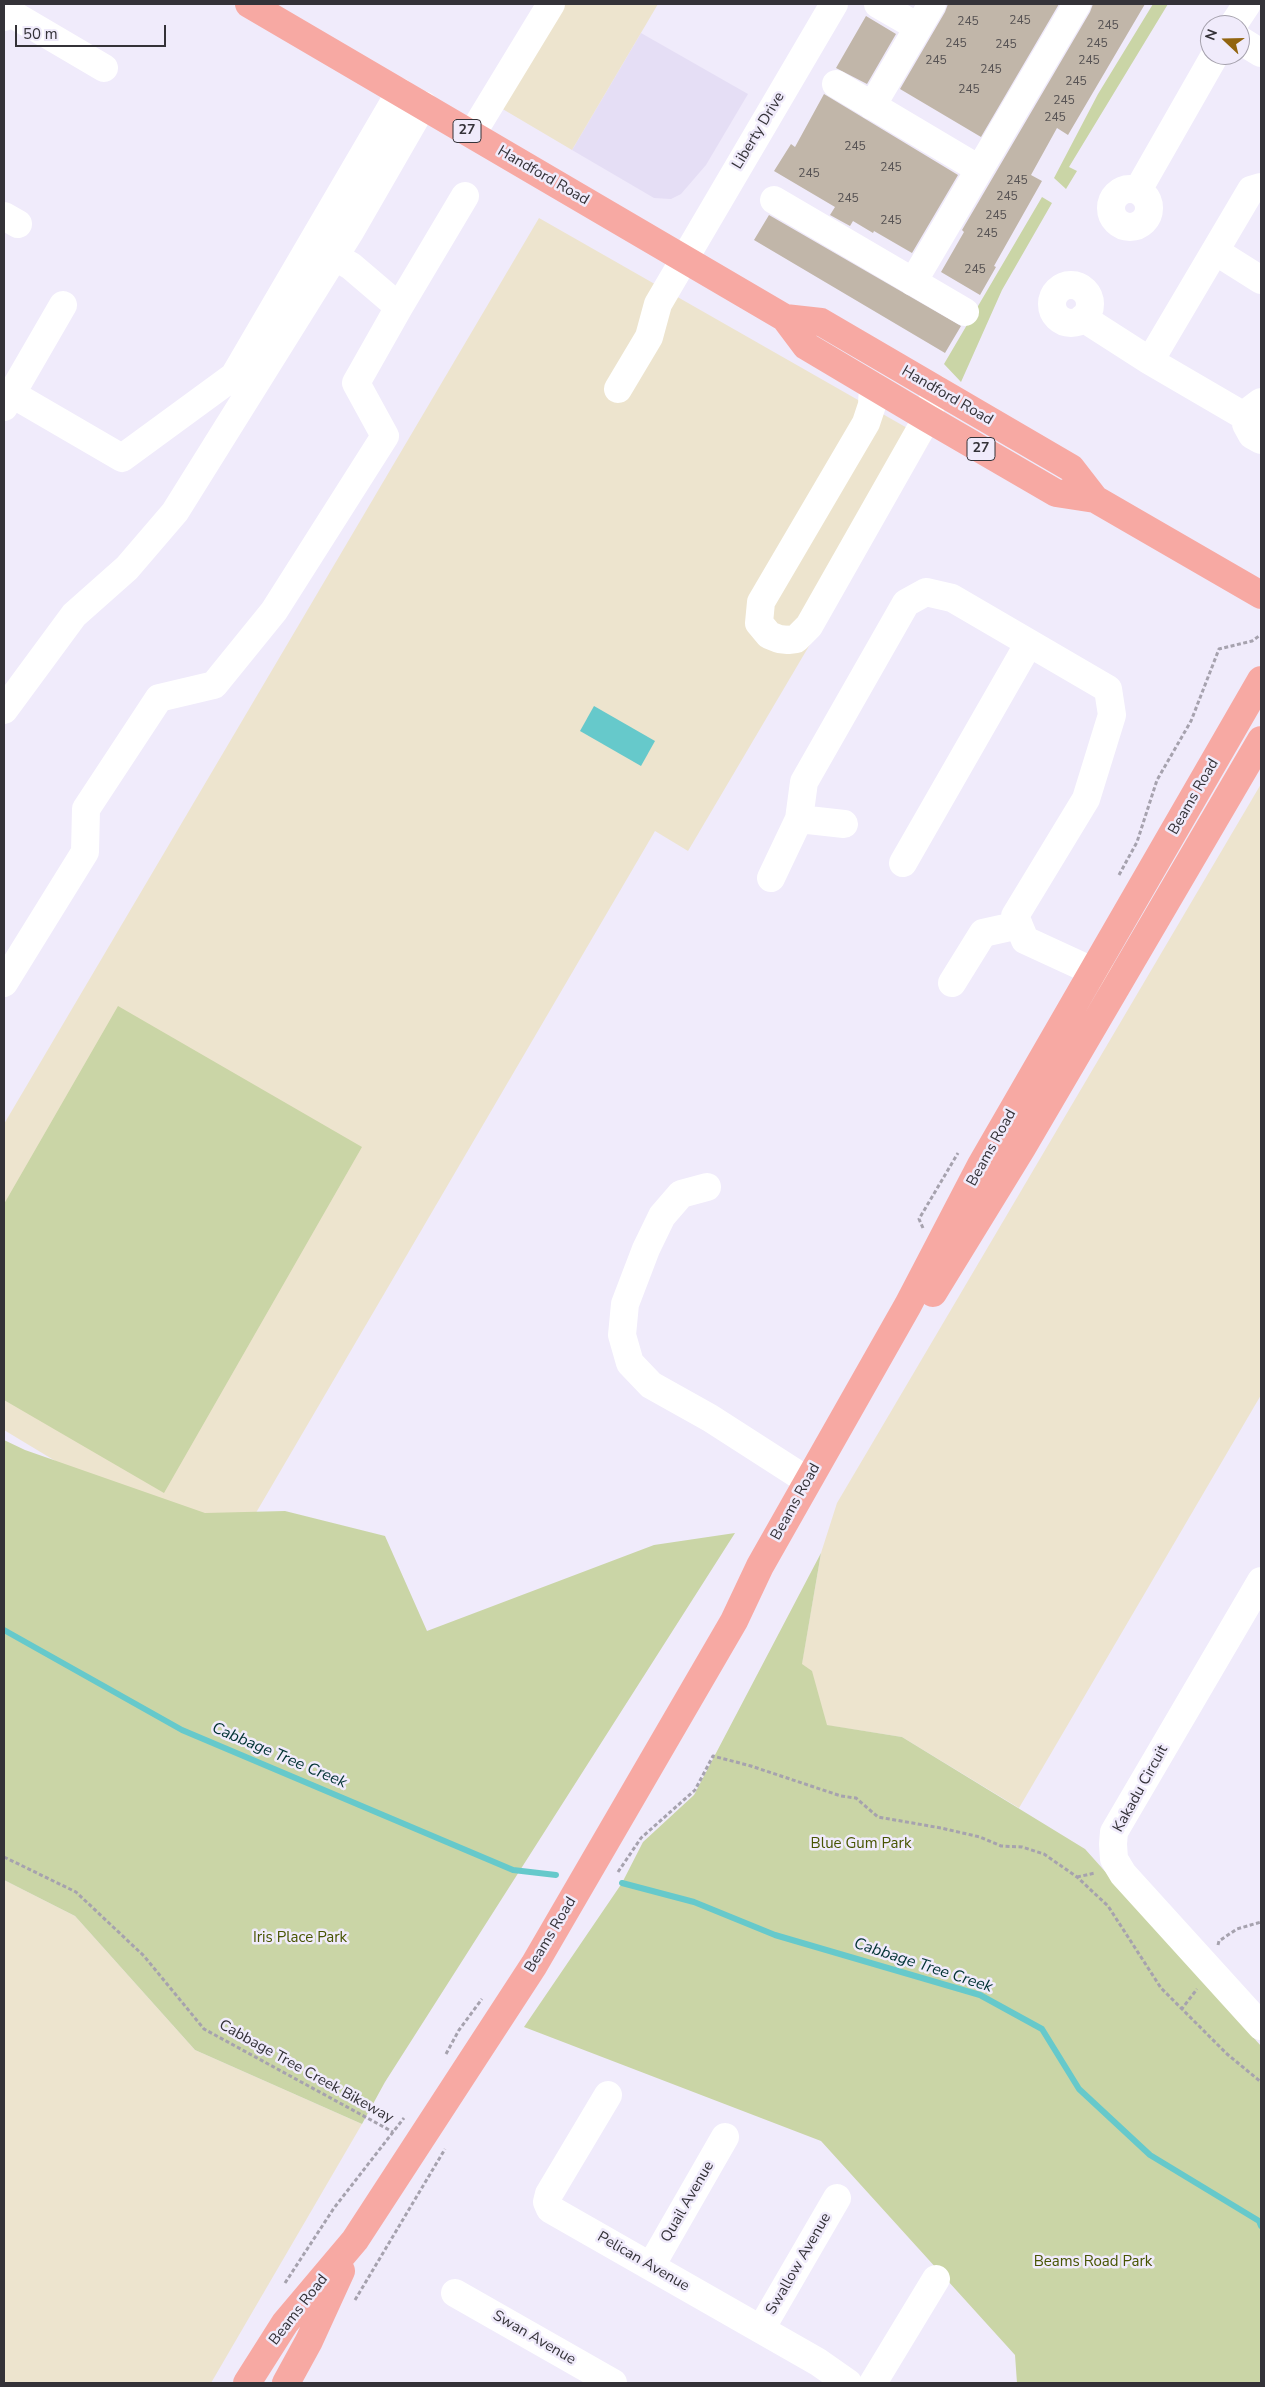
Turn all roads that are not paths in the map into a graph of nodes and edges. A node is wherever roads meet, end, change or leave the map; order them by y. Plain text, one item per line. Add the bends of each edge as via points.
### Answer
1 (249, 4) edge
2 (551, 4) edge
3 (834, 4) edge
4 (878, 4) edge
5 (932, 4) edge
6 (1078, 4) edge
7 (1247, 4) edge
8 (1240, 15) edge
9 (4, 17) edge
10 (918, 27) junction
11 (1250, 46) edge
12 (1261, 53) edge
13 (1209, 65) edge
14 (104, 68) dead end
15 (836, 84) dead end
16 (411, 98) junction
17 (872, 106) junction
18 (472, 134) junction
19 (979, 169) junction
20 (1261, 187) edge
21 (1138, 190) dead end
22 (465, 196) dead end
23 (774, 200) dead end
24 (323, 250) junction
25 (1215, 251) junction
26 (685, 259) junction
27 (1261, 280) edge
28 (914, 282) junction
29 (63, 305) dead end
30 (399, 306) junction
31 (964, 312) dead end
32 (785, 318) junction
33 (1083, 318) dead end
34 (1150, 361) junction
35 (873, 386) junction
36 (618, 389) dead end
37 (936, 389) junction
38 (8, 400) edge
39 (1254, 409) edge
40 (927, 418) junction
41 (1261, 440) edge
42 (1094, 499) junction
43 (1261, 595) edge
44 (1029, 643) junction
45 (1261, 680) edge
46 (4, 710) edge
47 (1261, 740) edge
48 (799, 819) junction
49 (844, 824) dead end
50 (903, 864) dead end
51 (771, 878) dead end
52 (1019, 925) junction
53 (1092, 972) junction
54 (4, 983) edge
55 (952, 983) dead end
56 (1119, 983) junction
57 (707, 1187) dead end
58 (808, 1481) junction
59 (1261, 1582) edge
60 (734, 1622) junction
61 (1261, 2026) edge
62 (608, 2096) dead end
63 (725, 2137) dead end
64 (837, 2198) dead end
65 (355, 2240) junction
66 (651, 2266) junction
67 (936, 2279) dead end
68 (455, 2293) dead end
69 (761, 2330) junction
70 (247, 2383) edge
71 (286, 2383) edge
72 (613, 2383) edge
73 (848, 2383) edge
74 (873, 2383) edge

1 - 16 main road, Handford Road / 27
2 - 18 street
3 - 26 street, Liberty Drive
4 - 10 street
5 - 10 street
6 - 19 street
7 - 8 street
9 - 14 street via 7,11
10 - 17 street
11 - 12 street
13 - 21 street
15 - 17 street
16 - 18 main road, Handford Road / 27
16 - 24 street
17 - 19 street
18 - 26 main road, Handford Road / 27
19 - 28 street
20 - 25 street via 1251,190
22 - 30 street
23 - 28 street
24 - 30 street via 351,266
24 - 38 street via 234,376 122,458
24 - 46 street via 175,512 127,568 74,615
25 - 27 street
25 - 34 street
26 - 32 main road, Handford Road / 27
26 - 36 street, Liberty Drive via 658,304 648,337
28 - 31 street
29 - 38 street
30 - 54 street via 356,383 385,436 274,611 214,685 159,698 86,809 85,852
32 - 35 main road, Handford Road / 27 via 806,346
32 - 37 main road, Handford Road / 27 via 821,322
33 - 34 street
34 - 39 street
35 - 40 main road, Handford Road / 27
35 - 40 street via 872,405 866,423 761,602 759,622 769,634 788,640 796,638 809,626
37 - 40 street
37 - 42 main road, Handford Road / 27 via 1071,468
39 - 41 street via 1248,430
40 - 42 main road, Handford Road / 27 via 1056,493
42 - 43 main road, Handford Road / 27
44 - 48 street via 952,598 926,592 906,603 804,782
44 - 50 street
44 - 52 street via 1108,689 1112,716 1086,799 1015,916
45 - 53 main road, Beams Road
47 - 56 main road, Beams Road
48 - 49 street
48 - 51 street
52 - 53 street via 1025,940
52 - 55 street via 983,933
53 - 56 street
53 - 58 main road, Beams Road via 981,1165 904,1312
56 - 60 main road, Beams Road via 902,1344 770,1574
57 - 58 street via 681,1194 662,1216 646,1249 625,1304 622,1335 630,1363 651,1385 710,1418
58 - 60 main road, Beams Road via 760,1566
59 - 61 street, Kakadu Circuit via 1114,1832 1113,1844 1114,1858 1123,1874
60 - 65 main road, Beams Road via 534,1965
62 - 66 street, Pelican Avenue via 547,2202 550,2209
63 - 66 street, Quail Avenue
64 - 69 street, Swallow Avenue
65 - 70 main road, Beams Road via 285,2323
65 - 71 main road, Beams Road
66 - 69 street, Pelican Avenue
67 - 74 street
68 - 72 street, Swan Avenue
69 - 73 street, Pelican Avenue

